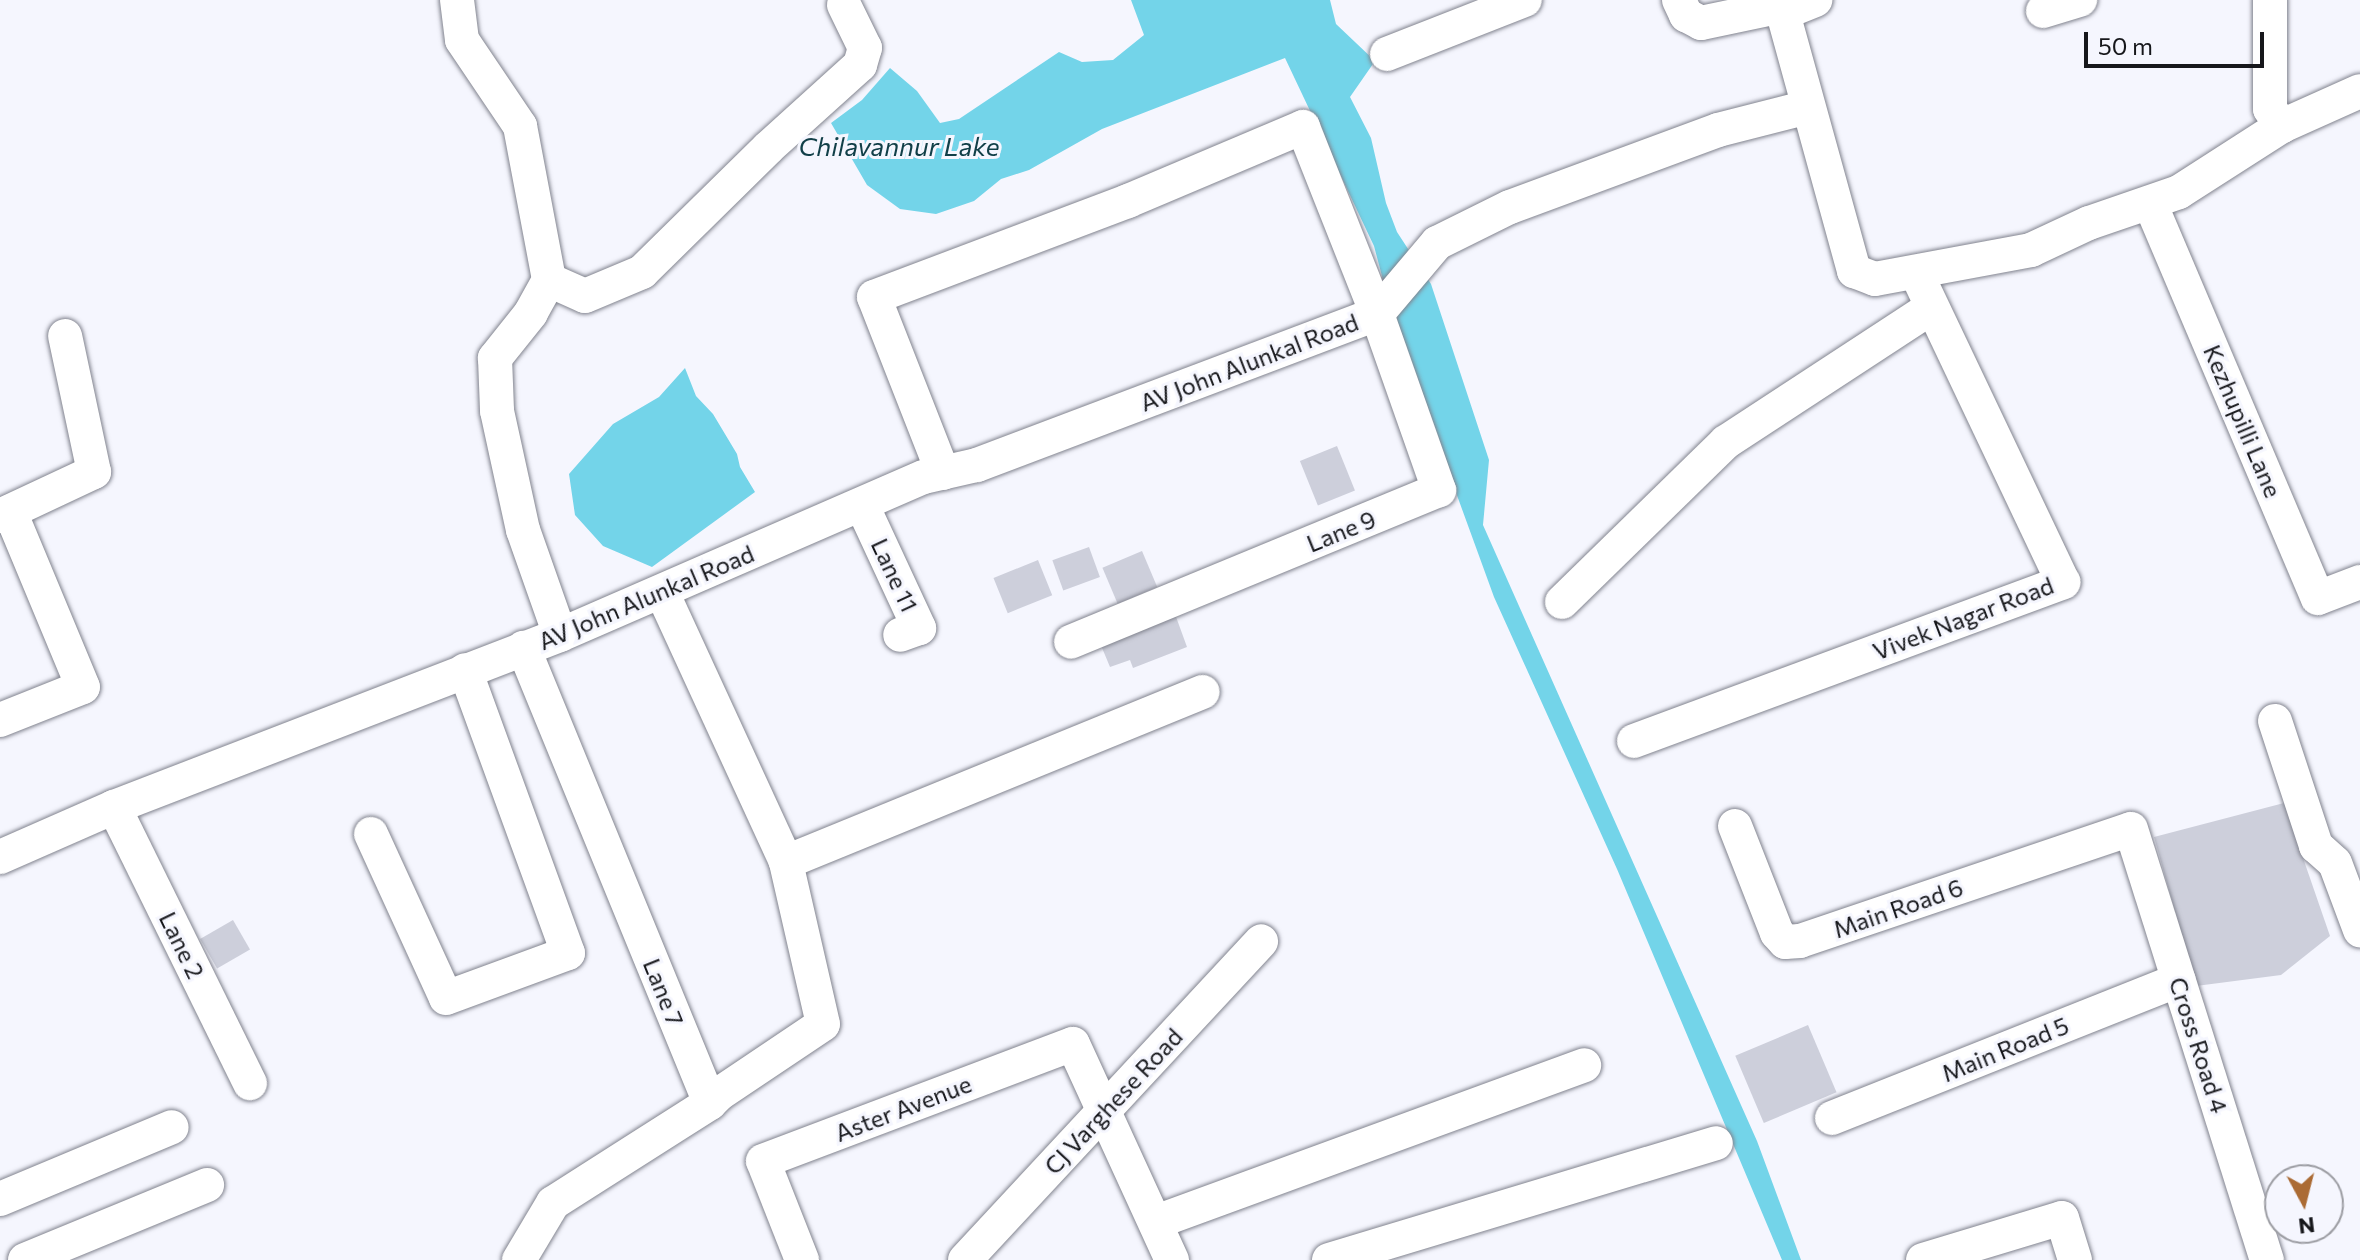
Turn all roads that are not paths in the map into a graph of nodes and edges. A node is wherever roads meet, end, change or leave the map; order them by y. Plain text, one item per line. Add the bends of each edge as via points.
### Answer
1 (457, 0) edge
2 (1525, 0) edge
3 (1679, 0) edge
4 (1816, 0) edge
5 (2080, 0) edge
6 (2270, 0) edge
7 (844, 5) dead end
8 (2043, 11) dead end
9 (1783, 13) junction
10 (1387, 54) dead end
11 (2360, 91) edge
12 (1808, 107) junction
13 (2282, 126) junction
14 (2150, 203) junction
15 (1916, 273) junction
16 (549, 280) junction
17 (1931, 308) junction
18 (1377, 314) junction
19 (65, 336) dead end
20 (943, 473) junction
21 (862, 505) junction
22 (5, 514) edge
23 (2360, 582) edge
24 (662, 592) junction
25 (1562, 602) dead end
26 (560, 635) junction
27 (900, 635) dead end
28 (1071, 642) dead end
29 (523, 648) junction
30 (465, 670) junction
31 (1203, 692) dead end
32 (0, 720) edge
33 (2275, 721) dead end
34 (1634, 741) dead end
35 (114, 807) junction
36 (1735, 826) dead end
37 (2131, 829) joint
38 (371, 834) dead end
39 (0, 857) edge
40 (786, 862) junction
41 (803, 902) dead end
42 (2360, 930) edge
43 (1261, 941) dead end
44 (2178, 980) junction
45 (1584, 1065) dead end
46 (250, 1083) dead end
47 (710, 1103) junction
48 (1103, 1113) junction
49 (1832, 1118) dead end
50 (172, 1127) dead end
51 (1716, 1143) dead end
52 (207, 1185) dead end
53 (0, 1199) edge
54 (1156, 1222) junction
55 (25, 1260) edge
56 (519, 1260) edge
57 (802, 1260) edge
58 (965, 1260) edge
59 (1172, 1260) edge
60 (1329, 1260) edge
61 (1923, 1260) edge
62 (2075, 1260) edge
63 (2267, 1260) edge

1 - 16 street via 462,40 520,126
2 - 10 street
3 - 9 street via 1686,15 1701,23 1773,8
4 - 9 street
5 - 8 street
6 - 13 street via 2270,109
7 - 16 street via 865,48 860,65 642,272 585,296
9 - 12 street
11 - 13 street
12 - 15 street via 1854,271 1875,279
12 - 18 street, AV John Alunkal Road via 1718,130 1510,207 1437,243
13 - 14 street via 2179,192
14 - 15 street via 2031,250
14 - 23 street, Kezhupilli Lane via 2318,598
15 - 17 street, Vivek Nagar Road
16 - 26 street via 495,358 497,411 523,530
17 - 25 street via 1726,442
17 - 34 street, Vivek Nagar Road via 2063,582
18 - 20 street, AV John Alunkal Road via 977,465
18 - 20 street via 1303,127 1128,201 874,297
18 - 28 street, Lane 9 via 1439,490
19 - 22 street via 94,472
20 - 21 street, AV John Alunkal Road
21 - 24 street, AV John Alunkal Road
21 - 27 street, Lane 11 via 919,628
22 - 32 street via 83,687
24 - 26 street, AV John Alunkal Road
24 - 40 street
26 - 29 street, AV John Alunkal Road
29 - 30 street, AV John Alunkal Road
29 - 47 street, Lane 7
30 - 35 street, AV John Alunkal Road
30 - 38 street via 568,953 446,998
31 - 40 street
33 - 42 street via 2316,846 2335,863
35 - 39 street, AV John Alunkal Road
35 - 46 street, Lane 2
36 - 37 street, Main Road 6 via 1785,942
37 - 44 street, Cross Road 4
40 - 41 street
40 - 47 street via 823,1024
43 - 48 street, CJ Varghese Road
44 - 49 street, Main Road 5
44 - 63 street, Cross Road 4
45 - 54 street
47 - 56 street via 553,1203
48 - 54 street
48 - 57 street, Aster Avenue via 1073,1044 763,1161
48 - 58 street, CJ Varghese Road
50 - 53 street
51 - 60 street
52 - 55 street
54 - 59 street
61 - 62 street via 2062,1218

